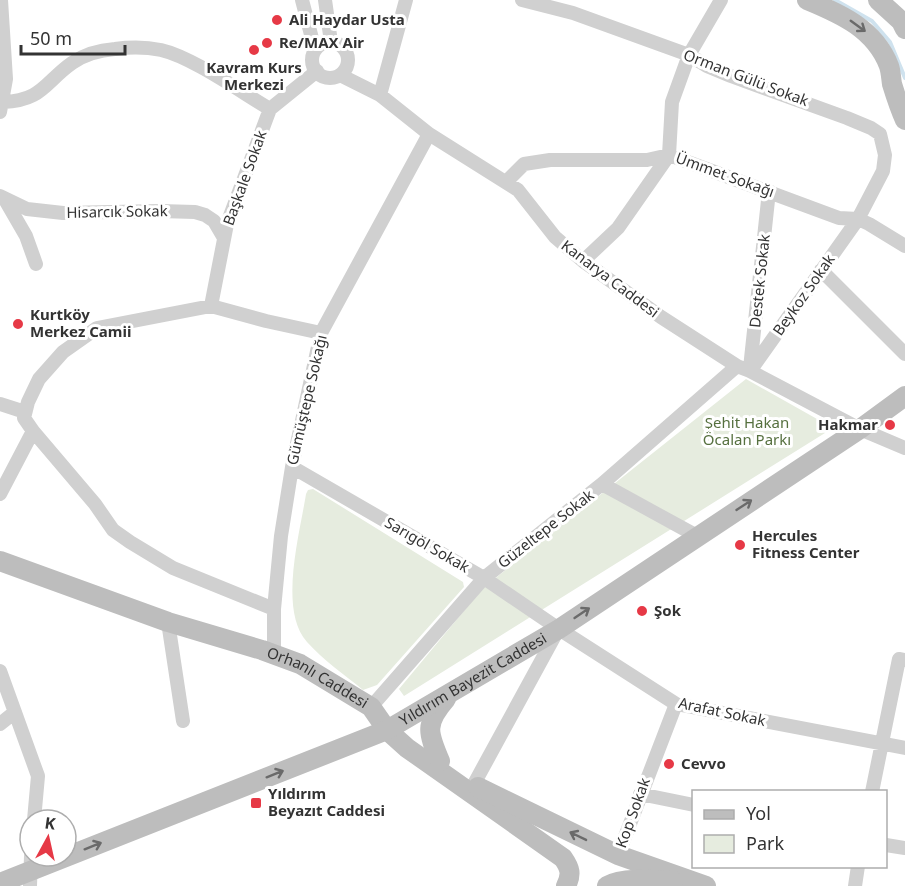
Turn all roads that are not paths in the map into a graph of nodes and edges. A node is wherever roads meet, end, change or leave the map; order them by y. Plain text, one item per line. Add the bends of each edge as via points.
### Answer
1 (1, 0) edge
2 (302, 0) edge
3 (325, 0) edge
4 (406, 0) edge
5 (522, 0) edge
6 (721, 0) edge
7 (807, 0) edge
8 (878, 0) edge
9 (905, 29) edge
10 (331, 42) junction
11 (315, 50) junction
12 (689, 56) junction
13 (316, 71) junction
14 (340, 75) junction
15 (380, 95) junction
16 (2, 107) edge
17 (270, 109) junction
18 (905, 120) edge
19 (429, 134) junction
20 (669, 155) junction
21 (506, 183) junction
22 (769, 191) junction
23 (2, 197) edge
24 (858, 219) junction
25 (224, 238) junction
26 (905, 246) edge
27 (583, 261) junction
28 (36, 264) dead end
29 (821, 270) junction
30 (211, 306) junction
31 (321, 333) junction
32 (905, 354) edge
33 (743, 368) junction
34 (905, 396) edge
35 (0, 404) edge
36 (25, 412) junction
37 (860, 429) junction
38 (33, 431) junction
39 (905, 448) edge
40 (292, 467) junction
41 (602, 484) junction
42 (0, 494) edge
43 (697, 536) junction
44 (0, 561) edge
45 (484, 578) junction
46 (274, 609) junction
47 (168, 621) junction
48 (559, 629) junction
49 (274, 654) junction
50 (905, 660) edge
51 (0, 671) edge
52 (455, 690) junction
53 (676, 704) junction
54 (371, 707) junction
55 (15, 712) junction
56 (183, 721) dead end
57 (0, 724) edge
58 (387, 730) junction
59 (881, 744) junction
60 (905, 748) edge
61 (440, 761) junction
62 (474, 784) junction
63 (872, 790) edge
64 (640, 794) junction
65 (692, 805) edge
66 (35, 808) edge
67 (887, 845) edge
68 (905, 848) edge
69 (618, 855) junction
70 (858, 868) edge
71 (30, 871) edge
72 (0, 883) edge
73 (698, 884) edge
74 (566, 886) edge
75 (607, 886) edge
76 (855, 886) edge

1 - 16 street via 6,79
2 - 11 street
3 - 10 street
4 - 15 street
5 - 12 street, Orman Gülü Sokak via 573,13
6 - 12 street
7 -> 18 street via 846,18 878,44
8 - 9 street
10 - 11 street
10 - 14 street via 341,46 347,55 347,66
11 - 13 street via 312,59
12 - 20 street via 672,102
12 - 24 street, Orman Gülü Sokak via 880,134 885,155 883,171
13 - 14 street via 329,78
13 - 17 street, Başkale Sokak
14 - 15 street, Kanarya Caddesi
15 - 19 street, Kanarya Caddesi
16 - 17 street via 41,92 87,55 132,47 162,50 187,60
17 - 25 street, Başkale Sokak
19 - 21 street, Kanarya Caddesi
19 - 31 street, Gümüştepe Sokağı
20 - 21 street, Ümmet Sokağı via 647,160 550,160 524,165
20 - 22 street, Ümmet Sokağı
20 - 27 street via 618,228
21 - 27 street, Kanarya Caddesi via 518,190 555,237
22 - 24 street, Ümmet Sokağı via 839,218
22 - 33 street, Destek Sokak
23 - 25 street, Hisarcık Sokak via 27,209 63,213 195,212 214,221
23 - 28 street via 26,236
24 - 26 street, Ümmet Sokağı
24 - 29 street, Beykoz Sokak
25 - 30 street, Başkale Sokak
27 - 33 street, Kanarya Caddesi via 661,317
29 - 32 street
29 - 33 street, Beykoz Sokak
30 - 31 street
30 - 36 street via 97,328 63,352 39,379
31 - 40 street, Gümüştepe Sokağı
33 - 37 street, Kanarya Caddesi
33 - 41 street, Güzeltepe Sokak
34 - 37 street, Yıldırım Bayezit Caddesi
35 - 36 street
36 - 38 street via 24,418
37 - 39 street, Kanarya Caddesi
43 -> 37 street, Yıldırım Bayezit Caddesi
38 - 42 street
38 - 46 street via 113,530 173,568
40 - 45 street, Sarıgöl Sokak
40 - 46 street, Gümüştepe Sokağı
41 - 43 street
41 - 45 street, Güzeltepe Sokak
48 -> 43 street, Yıldırım Bayezit Caddesi
44 - 47 street, Orhanlı Caddesi
45 - 48 street, Sarıgöl Sokak
45 - 54 street, Güzeltepe Sokak
46 - 49 street, Gümüştepe Sokağı
47 - 49 street, Orhanlı Caddesi
47 - 56 street
48 - 52 street, Yıldırım Bayezit Caddesi
48 - 53 street, Arafat Sokak
48 - 62 street
49 - 54 street, Orhanlı Caddesi via 300,664
50 - 59 street via 899,659
51 - 55 street
52 - 58 street, Yıldırım Bayezit Caddesi
52 - 61 street via 435,712 430,725 430,738
53 - 59 street, Arafat Sokak
53 - 64 street, Kop Sokak
54 - 58 street, Orhanlı Caddesi
55 - 57 street
55 - 66 street via 38,776
58 - 61 street via 412,740
71 -> 58 street, Yıldırım Bayezit Caddesi
58 - 74 street, Orhanlı Caddesi via 563,858 570,868
59 - 60 street, Arafat Sokak
59 - 63 street
61 - 62 street
69 -> 62 street
64 - 65 street
64 - 69 street, Kop Sokak
67 - 68 street
69 - 73 street
70 - 76 street
71 - 72 street, Yıldırım Bayezit Caddesi
73 - 75 street via 643,880

